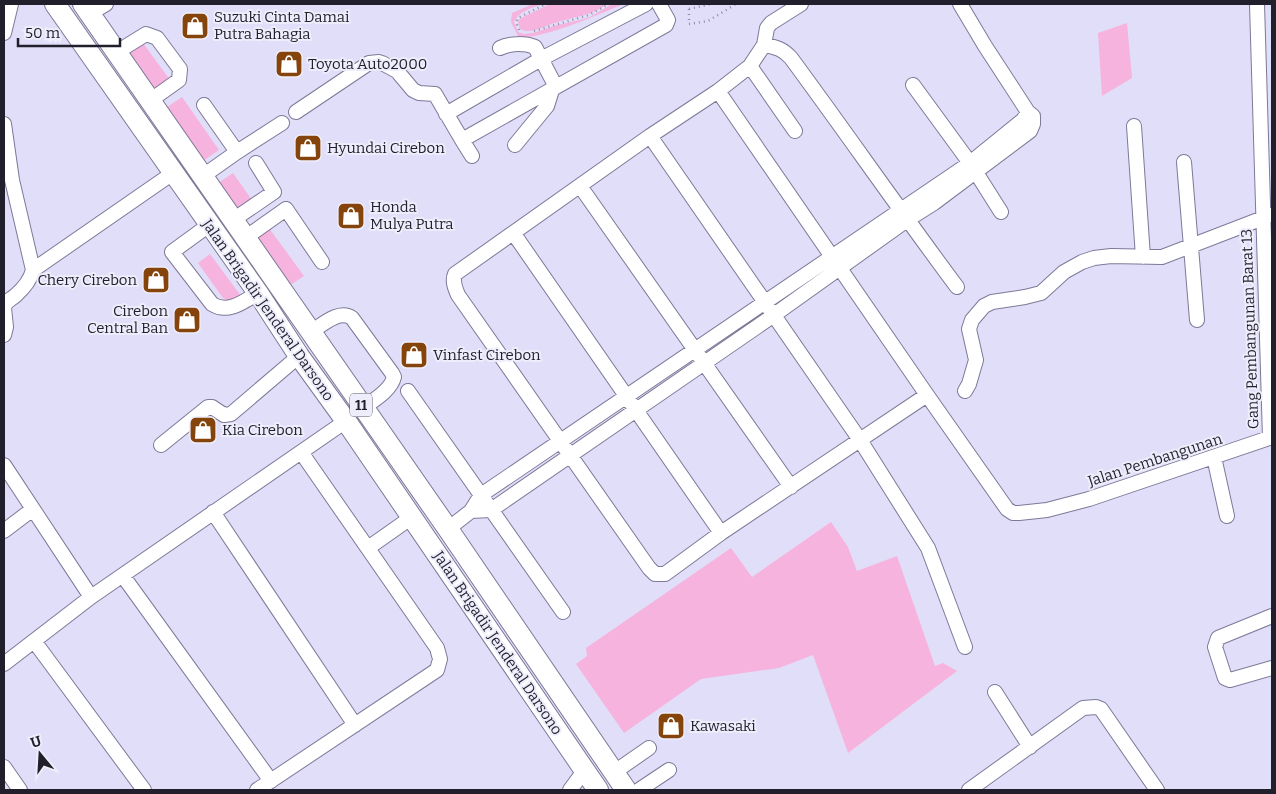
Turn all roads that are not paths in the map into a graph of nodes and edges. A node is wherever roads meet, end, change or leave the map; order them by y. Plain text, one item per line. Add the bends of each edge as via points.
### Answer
1 (11, 4) edge
2 (55, 4) edge
3 (646, 4) edge
4 (659, 4) edge
5 (802, 4) edge
6 (960, 4) edge
7 (1257, 4) edge
8 (93, 7) edge
9 (69, 25) junction
10 (4, 33) edge
11 (764, 45) junction
12 (500, 48) dead end
13 (117, 52) junction
14 (541, 59) junction
15 (750, 66) junction
16 (913, 85) dead end
17 (554, 88) junction
18 (718, 91) junction
19 (150, 100) junction
20 (204, 104) dead end
21 (296, 112) dead end
22 (446, 114) junction
23 (4, 124) edge
24 (282, 124) dead end
25 (1134, 126) dead end
26 (795, 131) dead end
27 (650, 136) junction
28 (462, 140) junction
29 (515, 145) dead end
30 (237, 152) junction
31 (472, 156) dead end
32 (1184, 162) dead end
33 (256, 163) dead end
34 (973, 168) junction
35 (173, 172) junction
36 (203, 176) junction
37 (580, 186) junction
38 (274, 192) junction
39 (286, 209) junction
40 (1001, 212) dead end
41 (903, 215) junction
42 (1268, 217) edge
43 (233, 220) junction
44 (209, 224) junction
45 (514, 234) junction
46 (245, 238) junction
47 (1191, 247) junction
48 (1143, 257) junction
49 (322, 262) dead end
50 (836, 262) junction
51 (33, 270) junction
52 (957, 288) dead end
53 (258, 293) junction
54 (765, 302) junction
55 (4, 307) edge
56 (774, 315) junction
57 (1197, 320) dead end
58 (311, 332) junction
59 (4, 335) edge
60 (695, 350) junction
61 (299, 356) junction
62 (704, 364) junction
63 (408, 392) dead end
64 (965, 392) dead end
65 (927, 396) junction
66 (626, 397) junction
67 (363, 408) junction
68 (636, 411) junction
69 (346, 421) junction
70 (1271, 437) edge
71 (860, 440) junction
72 (560, 441) junction
73 (161, 445) dead end
74 (301, 452) junction
75 (571, 455) junction
76 (1214, 457) junction
77 (4, 465) edge
78 (791, 487) junction
79 (481, 495) junction
80 (33, 509) junction
81 (492, 510) junction
82 (212, 512) junction
83 (472, 512) junction
84 (1227, 516) dead end
85 (412, 517) junction
86 (448, 529) junction
87 (4, 531) edge
88 (721, 533) junction
89 (368, 548) junction
90 (123, 576) junction
91 (91, 597) junction
92 (563, 612) dead end
93 (1272, 616) edge
94 (34, 641) junction
95 (964, 647) dead end
96 (4, 664) edge
97 (1272, 668) edge
98 (994, 692) dead end
99 (355, 724) junction
100 (1030, 747) junction
101 (650, 748) dead end
102 (4, 767) edge
103 (669, 770) dead end
104 (584, 771) junction
105 (613, 773) junction
106 (271, 781) junction
107 (20, 790) edge
108 (144, 790) edge
109 (257, 790) edge
110 (570, 790) edge
111 (598, 790) edge
112 (626, 790) edge
113 (638, 790) edge
114 (969, 790) edge
115 (1158, 790) edge

1 - 10 street
2 - 9 highway, Jalan Brigadir Jenderal Darsono / 11
3 - 14 street
4 - 17 street via 667,18 666,25
5 - 11 street via 771,23
6 - 34 street via 1028,112
7 - 42 street, Gang Pembangunan Barat 13
8 - 9 highway
8 - 13 highway, Jalan Brigadir Jenderal Darsono / 11
9 - 35 highway, Jalan Brigadir Jenderal Darsono / 11
11 - 15 street
11 - 41 street via 776,47 791,58
12 - 14 street via 506,45 535,47
13 - 19 highway, Jalan Brigadir Jenderal Darsono / 11
13 - 19 street via 146,34 153,36 180,69 179,80
14 - 17 street
14 - 22 street
15 - 18 street
15 - 26 street
16 - 34 street
17 - 28 street
17 - 29 street via 547,106
18 - 27 street
18 - 50 street, Jalan Pembangunan
19 - 36 highway, Jalan Brigadir Jenderal Darsono / 11
20 - 30 street
21 - 22 street via 369,63 381,63 397,72 412,90 435,94
22 - 28 street
23 - 51 street via 12,180
24 - 30 street
25 - 48 street
27 - 37 street
27 - 54 street
28 - 31 street
30 - 36 street
32 - 47 street
33 - 38 street
34 - 40 street
34 - 41 street via 934,203
35 - 44 highway, Jalan Brigadir Jenderal Darsono / 11
35 - 51 street
36 - 43 highway, Jalan Brigadir Jenderal Darsono / 11
37 - 45 street
37 - 60 street
38 - 39 street
38 - 43 street
39 - 46 street
39 - 49 street
41 - 50 street
41 - 52 street
42 - 47 street
42 - 70 street, Gang Pembangunan Barat 13
43 - 46 highway, Jalan Brigadir Jenderal Darsono / 11
44 - 53 highway, Jalan Brigadir Jenderal Darsono / 11
44 - 53 street via 172,252 218,308 234,307
45 - 66 street
45 - 72 street via 455,274 454,280 458,294
46 - 58 highway, Jalan Brigadir Jenderal Darsono / 11
47 - 48 street via 1162,257
47 - 57 street
48 - 64 street via 1111,256 1088,260 1064,272 1040,293 984,306 972,320 969,330 976,360
50 - 54 street
50 - 56 street
50 - 65 street, Jalan Pembangunan
51 - 55 street via 30,281
53 - 61 highway, Jalan Brigadir Jenderal Darsono / 11
54 - 56 street
54 - 60 street
55 - 59 street
56 - 62 street
56 - 71 street
58 - 67 highway, Jalan Brigadir Jenderal Darsono / 11
58 - 67 street via 339,316 349,316 392,374 393,382
60 - 62 street
60 - 66 street
61 - 69 highway, Jalan Brigadir Jenderal Darsono / 11
61 - 73 street via 231,414 224,415 208,406
62 - 68 street
62 - 78 street
63 - 79 street
65 - 71 street
65 - 76 street, Jalan Pembangunan via 1013,513 1047,510 1089,499
66 - 68 street
66 - 72 street
67 - 86 highway, Jalan Brigadir Jenderal Darsono / 11
68 - 75 street
68 - 88 street
69 - 74 street
69 - 85 highway, Jalan Brigadir Jenderal Darsono / 11
70 - 76 street, Jalan Pembangunan
71 - 78 street
71 - 95 street via 928,548
72 - 75 street
72 - 79 street
74 - 82 street
74 - 89 street
75 - 81 street
75 - 88 street via 655,574 666,574
76 - 84 street
77 - 80 street
78 - 88 street
79 - 81 street
79 - 83 street
80 - 87 street
80 - 91 street
81 - 83 street
81 - 92 street
82 - 90 street
82 - 99 street
83 - 86 street
85 - 89 street
85 - 104 highway, Jalan Brigadir Jenderal Darsono / 11
86 - 105 highway, Jalan Brigadir Jenderal Darsono / 11
89 - 99 street via 436,648 440,663 437,670
90 - 91 street
90 - 106 street
91 - 94 street
93 - 97 street via 1218,638 1215,648 1225,678 1230,680
94 - 96 street
94 - 108 street
98 - 100 street
99 - 106 street
100 - 114 street
100 - 115 street via 1084,708 1096,707 1101,709
101 - 105 street
102 - 107 street
103 - 113 street
104 - 110 street
104 - 111 highway, Jalan Brigadir Jenderal Darsono / 11
105 - 112 highway, Jalan Brigadir Jenderal Darsono / 11
106 - 109 street

